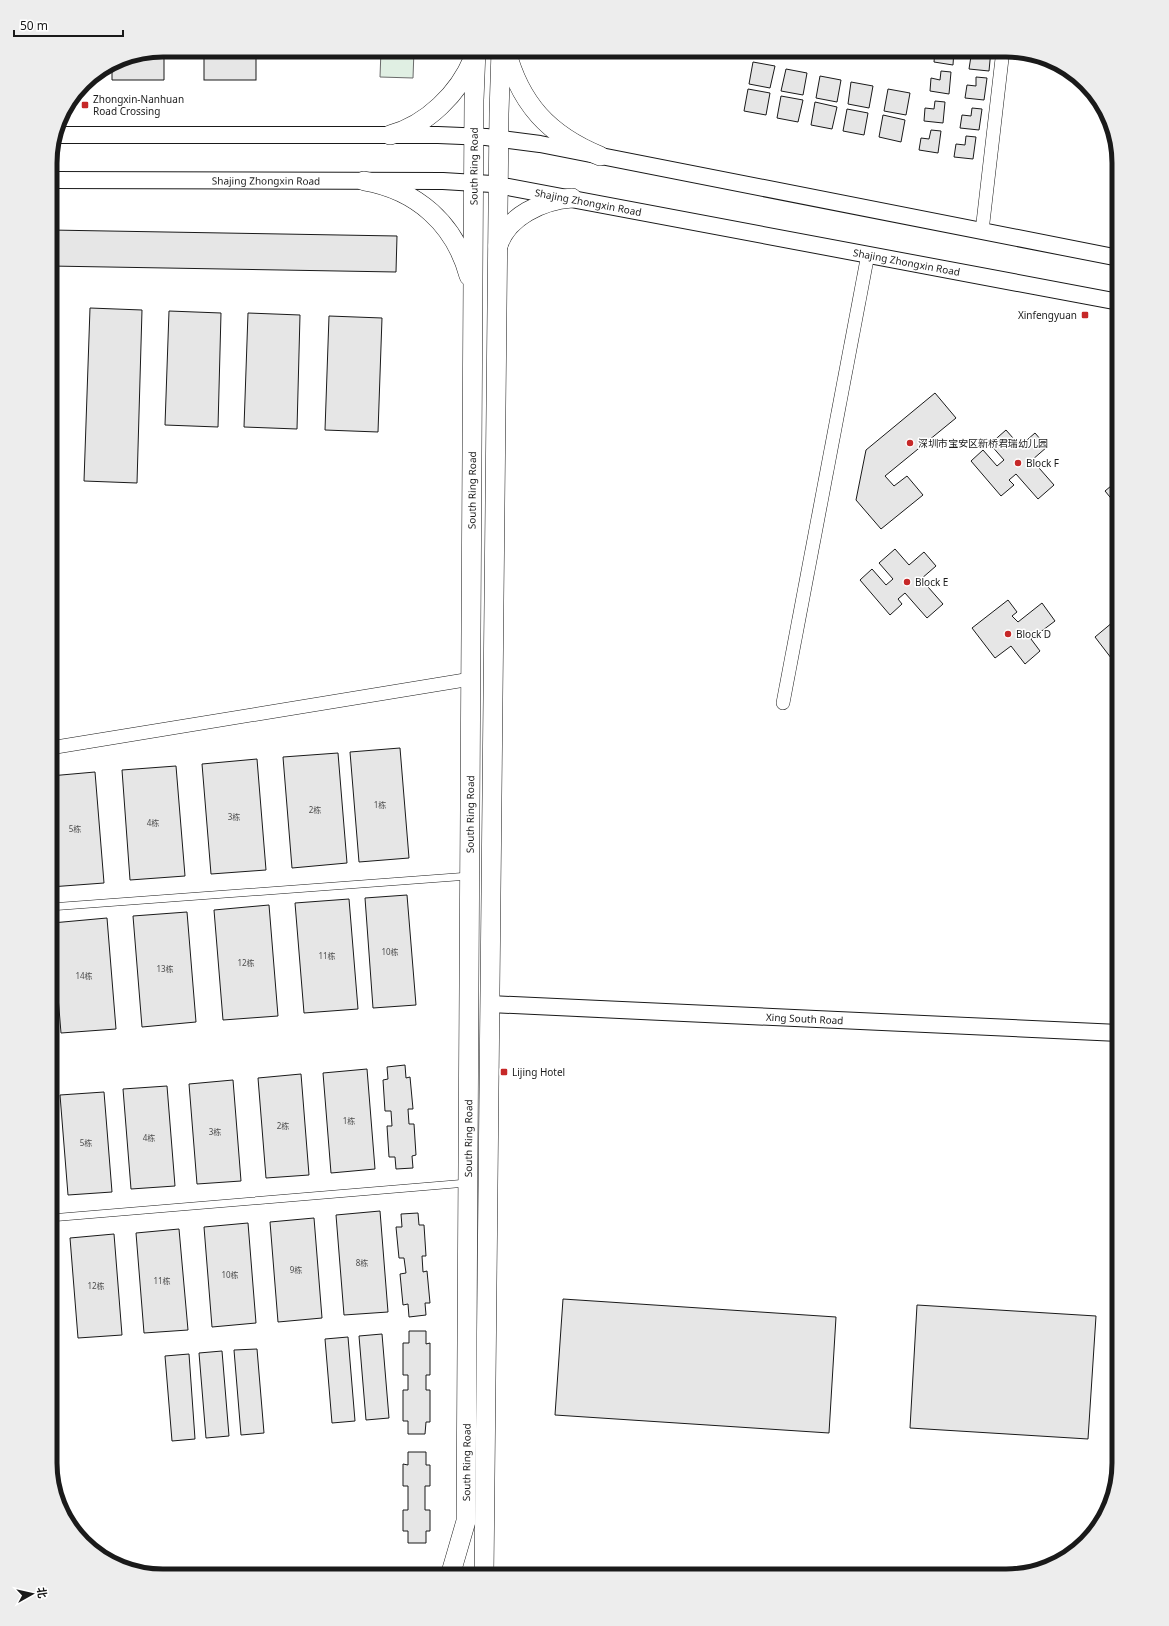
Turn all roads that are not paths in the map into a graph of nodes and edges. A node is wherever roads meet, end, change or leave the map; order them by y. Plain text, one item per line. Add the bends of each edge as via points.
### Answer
1 (473, 57) edge
2 (476, 57) edge
3 (501, 57) edge
4 (508, 57) edge
5 (1001, 57) edge
6 (61, 135) edge
7 (390, 135) junction
8 (474, 136) junction
9 (498, 138) junction
10 (600, 156) junction
11 (57, 180) edge
12 (364, 181) junction
13 (474, 182) junction
14 (498, 184) junction
15 (572, 198) junction
16 (982, 231) junction
17 (497, 249) junction
18 (868, 254) junction
19 (1112, 257) edge
20 (473, 293) junction
21 (1112, 301) edge
22 (471, 680) junction
23 (783, 703) dead end
24 (57, 747) edge
25 (469, 876) junction
26 (57, 906) edge
27 (490, 1004) junction
28 (1112, 1032) edge
29 (468, 1183) junction
30 (57, 1217) edge
31 (484, 1520) junction
32 (466, 1521) junction
33 (452, 1569) edge
34 (461, 1569) edge
35 (477, 1569) edge
36 (484, 1569) edge

1 - 7 main road via 458,86 443,103 416,125
2 - 8 main road, South Ring Road
3 - 9 main road, South Ring Road
4 - 10 main road via 515,80 536,114 564,138
5 - 16 street
6 - 7 street
7 - 8 street
8 - 9 street
8 - 13 main road, South Ring Road
9 - 10 street
9 - 14 main road, South Ring Road
10 - 16 street
11 - 12 street, Shajing Zhongxin Road
12 - 13 street, Shajing Zhongxin Road
12 - 20 main road via 396,189 437,217 458,247 468,270
13 - 14 street, Shajing Zhongxin Road
13 - 20 main road, South Ring Road
14 - 15 street, Shajing Zhongxin Road
14 - 17 main road, South Ring Road
15 - 17 main road via 545,204 519,217 505,232
15 - 18 street, Shajing Zhongxin Road
16 - 19 street
17 - 27 main road, South Ring Road
18 - 21 street, Shajing Zhongxin Road
18 - 23 street
20 - 22 main road, South Ring Road
22 - 24 street
22 - 25 main road, South Ring Road
25 - 26 lane
25 - 29 main road, South Ring Road
27 - 28 street, Xing South Road
27 - 31 main road, South Ring Road
29 - 30 lane
29 - 32 main road, South Ring Road
31 - 35 main road
31 - 36 main road, South Ring Road
32 - 33 main road, South Ring Road
32 - 34 main road

